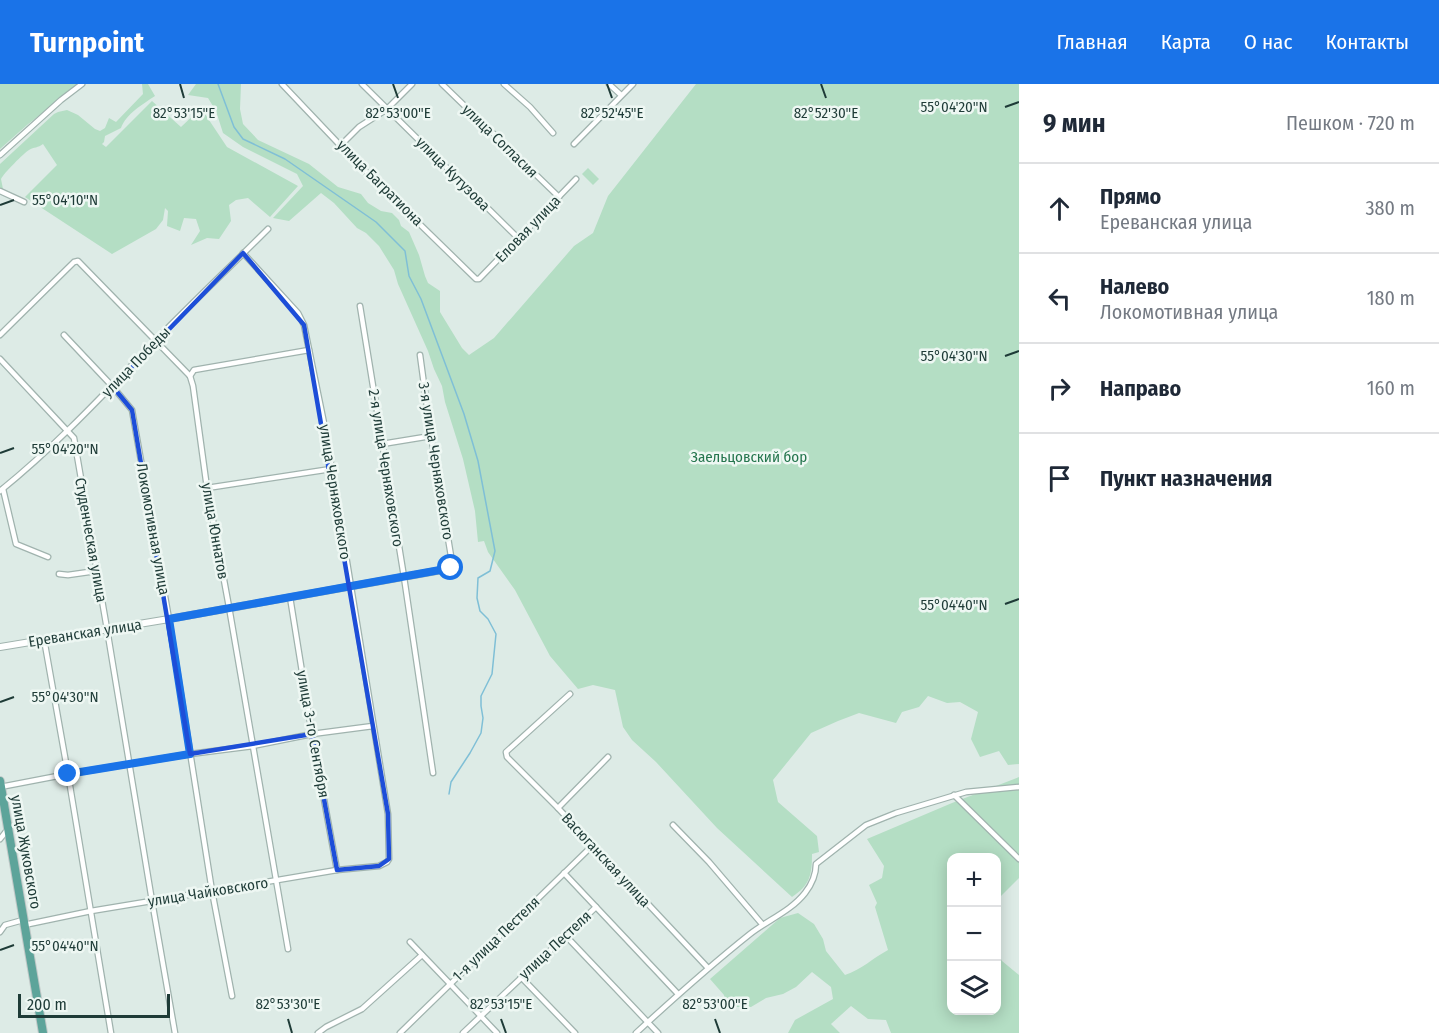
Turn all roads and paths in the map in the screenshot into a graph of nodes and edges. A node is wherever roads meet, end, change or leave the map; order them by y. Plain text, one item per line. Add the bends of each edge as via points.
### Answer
1 (82, 84) edge
2 (282, 84) edge
3 (362, 84) edge
4 (412, 84) edge
5 (442, 84) edge
6 (504, 84) edge
7 (609, 84) edge
8 (633, 84) edge
9 (621, 95) junction
10 (387, 109) junction
11 (553, 133) dead end
12 (574, 144) dead end
13 (341, 145) junction
14 (0, 155) edge
15 (576, 179) dead end
16 (0, 191) edge
17 (559, 197) junction
18 (24, 202) dead end
19 (268, 230) dead end
20 (519, 239) junction
21 (243, 253) junction
22 (479, 279) joint
23 (360, 306) dead end
24 (0, 335) edge
25 (64, 335) dead end
26 (155, 341) junction
27 (309, 350) junction
28 (420, 355) dead end
29 (0, 359) edge
30 (190, 376) junction
31 (113, 387) junction
32 (68, 431) junction
33 (431, 436) junction
34 (382, 444) junction
35 (331, 469) junction
36 (207, 488) junction
37 (2, 490) edge
38 (48, 556) dead end
39 (453, 568) joint
40 (96, 571) junction
41 (59, 574) dead end
42 (404, 577) junction
43 (350, 586) junction
44 (290, 597) junction
45 (229, 607) junction
46 (169, 619) junction
47 (107, 629) junction
48 (44, 639) junction
49 (0, 647) edge
50 (570, 694) dead end
51 (373, 726) junction
52 (312, 734) junction
53 (253, 746) junction
54 (190, 754) junction
55 (608, 757) dead end
56 (129, 764) junction
57 (433, 773) dead end
58 (68, 774) junction
59 (0, 785) edge
60 (1019, 787) edge
61 (954, 795) junction
62 (558, 808) junction
63 (673, 825) dead end
64 (8, 829) junction
65 (0, 839) edge
66 (592, 846) junction
67 (389, 859) joint
68 (1019, 859) edge
69 (337, 870) junction
70 (564, 873) junction
71 (275, 881) junction
72 (212, 891) junction
73 (152, 901) junction
74 (596, 907) junction
75 (91, 911) junction
76 (24, 923) junction
77 (762, 924) junction
78 (0, 932) edge
79 (565, 935) junction
80 (410, 942) dead end
81 (288, 949) dead end
82 (422, 955) junction
83 (708, 968) junction
84 (521, 977) junction
85 (450, 984) junction
86 (678, 993) junction
87 (232, 996) dead end
88 (480, 1016) junction
89 (648, 1022) junction
90 (43, 1033) edge
91 (111, 1033) edge
92 (176, 1033) edge
93 (318, 1033) edge
94 (400, 1033) edge
95 (463, 1033) edge
96 (497, 1033) edge
97 (574, 1033) edge
98 (636, 1033) edge
99 (658, 1033) edge

1 - 14 street
2 - 13 street, улица Багратиона
3 - 10 street, улица Кутузова
4 - 10 street
5 - 17 street, улица Согласия
6 - 11 street
7 - 9 street
8 - 9 street
9 - 12 street
10 - 13 street via 359,127
10 - 20 street, улица Кутузова
13 - 22 street, улица Багратиона
15 - 17 street, Еловая улица
16 - 18 street
17 - 20 street, Еловая улица
19 - 21 street, улица Победы
20 - 22 street, Еловая улица
21 - 26 street, улица Победы
21 - 27 street, улица Черняховского via 298,313
23 - 34 street, 2-я улица Черняховского
24 - 26 street via 78,261
25 - 31 street, Локомотивная улица
26 - 30 street
26 - 31 street, улица Победы
27 - 30 street via 194,370
27 - 35 street, улица Черняховского
28 - 33 street, 3-я улица Черняховского
29 - 32 street, Студенческая улица
30 - 36 street, улица Юннатов
31 - 32 street, улица Победы
31 - 46 street, Локомотивная улица via 132,410
32 - 37 street, улица Победы
32 - 40 street, Студенческая улица via 74,438
33 - 34 street
33 - 39 street, 3-я улица Черняховского
34 - 42 street, 2-я улица Черняховского
35 - 36 street
35 - 43 street, улица Черняховского
36 - 45 street, улица Юннатов
37 - 38 street via 16,544
39 - 42 street, Ереванская улица
40 - 41 street
40 - 47 street, Студенческая улица
42 - 43 street, Ереванская улица
42 - 57 street, 2-я улица Черняховского
43 - 44 street, Ереванская улица
43 - 51 street, улица Черняховского
44 - 45 street, Ереванская улица
44 - 52 street, улица 3-го Сентября
45 - 46 street, Ереванская улица
45 - 53 street, улица Юннатов
46 - 47 street, Ереванская улица
46 - 54 street, Локомотивная улица
47 - 48 street, Ереванская улица
47 - 56 street, Студенческая улица
48 - 49 street, Ереванская улица
48 - 58 street
50 - 62 street, Васюганская улица via 506,752
51 - 52 street
51 - 67 street, улица Черняховского via 388,814
52 - 53 street
52 - 69 street, улица 3-го Сентября
53 - 54 street
53 - 71 street, улица Юннатов
54 - 56 street
54 - 72 street, Локомотивная улица
55 - 62 street
56 - 58 street
56 - 73 street, Студенческая улица
58 - 59 street
58 - 75 street
59 - 64 main road, улица Жуковского
60 - 61 street
61 - 68 street
61 - 77 street via 866,825 816,864 816,875 793,906
62 - 66 street, Васюганская улица
63 - 77 street
64 - 65 street
64 - 76 main road, улица Жуковского
66 - 70 street, 1-я улица Пестеля
66 - 83 street, Васюганская улица
67 - 69 street, улица Чайковского via 379,866
69 - 71 street, улица Чайковского
70 - 74 street
70 - 85 street, 1-я улица Пестеля
71 - 72 street, улица Чайковского
71 - 81 street, улица Юннатов
72 - 73 street, улица Чайковского
72 - 87 street, Локомотивная улица
73 - 75 street, улица Чайковского
73 - 92 street, Студенческая улица
74 - 79 street, улица Пестеля
74 - 86 street
75 - 76 street, улица Чайковского
75 - 91 street
76 - 78 street, улица Чайковского via 5,925
76 - 90 main road, улица Жуковского
77 - 83 street
79 - 84 street, улица Пестеля
79 - 89 street
80 - 82 street
82 - 85 street
82 - 93 street via 363,1009
83 - 86 street
84 - 88 street, улица Пестеля
84 - 97 street
85 - 88 street
85 - 94 street, 1-я улица Пестеля
86 - 89 street
88 - 95 street, улица Пестеля
88 - 96 street
89 - 98 street
89 - 99 street

